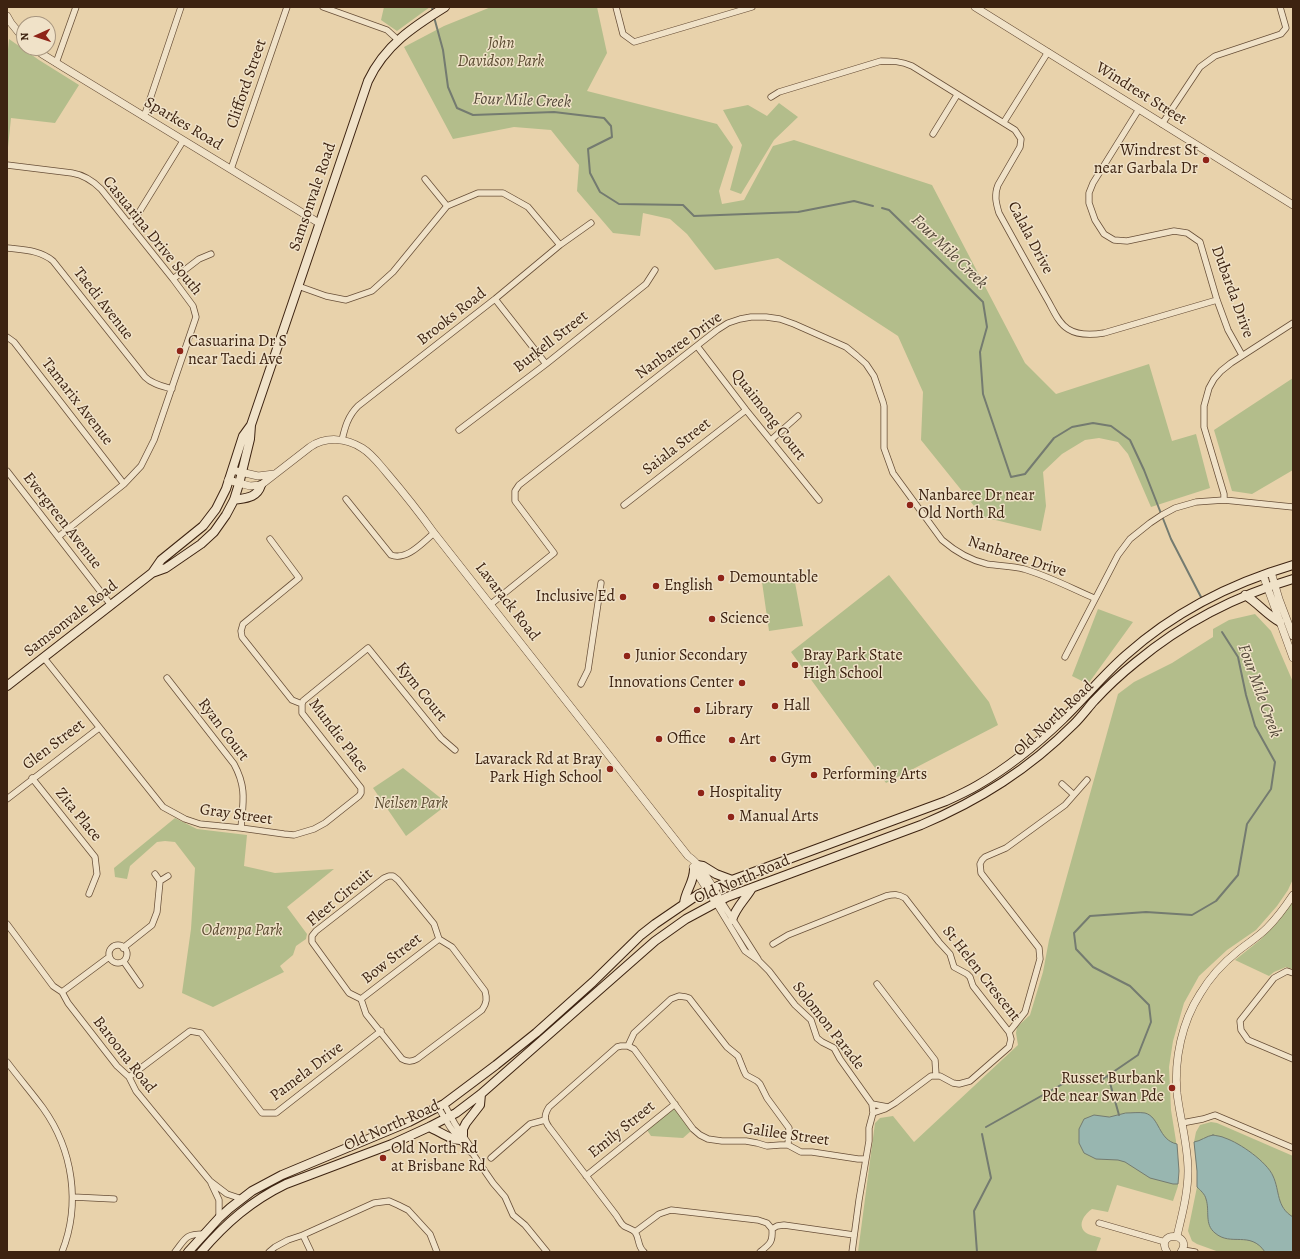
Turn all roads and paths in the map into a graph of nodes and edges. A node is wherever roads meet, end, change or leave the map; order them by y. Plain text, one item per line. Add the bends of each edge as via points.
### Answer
1 (76, 7) edge
2 (181, 7) edge
3 (287, 7) edge
4 (323, 7) edge
5 (446, 7) edge
6 (616, 7) edge
7 (752, 7) edge
8 (975, 7) edge
9 (1280, 7) edge
10 (744, 8) edge
11 (7, 16) edge
12 (16, 29) edge
13 (398, 40) junction
14 (1048, 52) junction
15 (46, 56) edge
16 (56, 63) junction
17 (957, 95) junction
18 (771, 97) dead end
19 (1139, 110) junction
20 (144, 117) junction
21 (1004, 122) junction
22 (1162, 124) junction
23 (933, 134) dead end
24 (183, 141) junction
25 (7, 165) edge
26 (231, 169) junction
27 (425, 179) dead end
28 (1293, 205) edge
29 (447, 206) junction
30 (319, 223) junction
31 (591, 223) dead end
32 (129, 224) junction
33 (560, 245) junction
34 (7, 248) edge
35 (211, 254) dead end
36 (655, 270) dead end
37 (173, 279) junction
38 (298, 286) junction
39 (495, 299) junction
40 (1218, 300) junction
41 (1293, 322) edge
42 (7, 337) edge
43 (697, 346) junction
44 (1242, 355) junction
45 (546, 364) junction
46 (172, 390) junction
47 (746, 410) junction
48 (798, 416) dead end
49 (251, 424) junction
50 (459, 430) dead end
51 (342, 440) junction
52 (771, 440) junction
53 (232, 470) junction
54 (7, 471) edge
55 (242, 473) junction
56 (274, 474) junction
57 (228, 480) junction
58 (124, 484) junction
59 (239, 484) junction
60 (261, 485) junction
61 (346, 498) dead end
62 (234, 500) junction
63 (819, 500) dead end
64 (1224, 500) junction
65 (624, 505) dead end
66 (1293, 507) edge
67 (434, 533) junction
68 (58, 537) junction
69 (270, 539) dead end
70 (1293, 565) edge
71 (1271, 572) junction
72 (152, 573) junction
73 (1263, 575) junction
74 (1293, 578) edge
75 (600, 583) dead end
76 (1275, 584) junction
77 (1267, 587) junction
78 (1245, 595) junction
79 (1094, 598) junction
80 (491, 604) junction
81 (111, 605) junction
82 (1280, 622) junction
83 (1293, 636) edge
84 (1065, 657) dead end
85 (44, 658) junction
86 (1293, 658) edge
87 (167, 678) dead end
88 (581, 684) dead end
89 (7, 686) edge
90 (302, 704) junction
91 (99, 728) junction
92 (455, 750) dead end
93 (32, 778) junction
94 (1087, 780) dead end
95 (1062, 784) dead end
96 (361, 788) joint
97 (1073, 794) junction
98 (7, 798) edge
99 (241, 828) junction
100 (696, 867) junction
101 (155, 874) dead end
102 (168, 876) dead end
103 (160, 880) junction
104 (732, 880) junction
105 (752, 888) junction
106 (710, 889) junction
107 (89, 894) dead end
108 (1293, 895) edge
109 (718, 902) junction
110 (684, 904) junction
111 (732, 920) junction
112 (7, 924) edge
113 (439, 939) junction
114 (773, 944) dead end
115 (123, 948) junction
116 (110, 957) junction
117 (759, 961) junction
118 (124, 962) junction
119 (1293, 973) edge
120 (877, 984) dead end
121 (140, 985) dead end
122 (62, 992) junction
123 (361, 999) junction
124 (1017, 1020) junction
125 (1005, 1025) junction
126 (380, 1031) junction
127 (1009, 1032) junction
128 (628, 1046) junction
129 (1293, 1059) edge
130 (7, 1062) edge
131 (936, 1075) junction
132 (129, 1077) junction
133 (481, 1094) junction
134 (675, 1104) junction
135 (872, 1104) junction
136 (441, 1106) junction
137 (888, 1107) junction
138 (872, 1113) junction
139 (448, 1117) junction
140 (545, 1120) junction
141 (1182, 1123) junction
142 (429, 1127) junction
143 (462, 1138) junction
144 (788, 1145) junction
145 (1293, 1148) edge
146 (491, 1158) dead end
147 (865, 1159) junction
148 (586, 1176) junction
149 (210, 1180) junction
150 (73, 1197) junction
151 (114, 1199) dead end
152 (242, 1199) junction
153 (219, 1218) junction
154 (1099, 1223) dead end
155 (772, 1229) junction
156 (635, 1232) junction
157 (204, 1234) junction
158 (304, 1235) junction
159 (854, 1235) junction
160 (1177, 1236) junction
161 (1165, 1242) junction
162 (1182, 1251) edge
163 (62, 1252) edge
164 (175, 1252) edge
165 (188, 1252) edge
166 (201, 1252) edge
167 (269, 1252) edge
168 (311, 1252) edge
169 (437, 1252) edge
170 (547, 1252) edge
171 (644, 1252) edge
172 (760, 1252) edge
173 (852, 1252) edge
174 (1167, 1252) edge
175 (1196, 1252) edge

1 - 16 street
2 - 20 street
3 - 26 street, Clifford Street
4 - 13 street via 387,30
5 - 13 main road, Samsonvale Road
6 - 10 street via 623,34 634,42
7 - 10 street
8 - 14 street, Windrest Street
9 - 22 street via 1286,28 1281,34 1215,56 1200,67
11 - 12 street
13 - 30 main road, Samsonvale Road via 384,55 368,81
14 - 19 street, Windrest Street
14 - 21 street
15 - 16 street, Sparkes Road
16 - 20 street, Sparkes Road
17 - 18 street, Calala Drive via 912,66 903,62 881,61 783,90
17 - 21 street, Calala Drive
17 - 23 street
19 - 22 street, Windrest Street
19 - 40 street, Dubarda Drive via 1089,192 1094,220 1104,234 1114,240 1127,242 1174,230 1187,233 1200,242
20 - 24 street, Sparkes Road
21 - 40 street, Calala Drive via 1015,130 1021,139 1020,147 996,191 999,213 1061,323 1068,329 1091,335 1104,333
22 - 28 street, Windrest Street
24 - 26 street, Sparkes Road
24 - 32 street via 138,214
25 - 32 street, Casuarina Drive South via 72,172 88,178 101,189
26 - 30 street, Sparkes Road
27 - 29 street
29 - 33 street via 478,193 503,193 528,207
29 - 38 street via 393,272 372,291 346,300
30 - 38 main road, Samsonvale Road
31 - 33 street, Brooks Road
32 - 37 street, Casuarina Drive South
33 - 39 street, Brooks Road
34 - 46 street, Taedi Avenue via 39,253 53,261 144,377
35 - 37 street via 199,259
36 - 45 street, Burkell Street via 646,284
37 - 46 street, Casuarina Drive South via 193,306 196,317
38 - 49 main road, Samsonvale Road
39 - 45 street
39 - 51 street, Brooks Road via 358,406 350,415
40 - 44 street, Dubarda Drive via 1228,330
41 - 44 street
42 - 58 street, Tamarix Avenue via 14,342
43 - 47 street, Quaimong Court
43 - 79 street, Nanbaree Drive via 728,323 751,317 766,317 794,324 846,347 866,364 874,376 884,406 884,448 893,473 942,540 963,556 975,561 1022,569
43 - 80 street, Nanbaree Drive via 519,485 515,492 515,501 554,553
44 - 64 street via 1214,379 1204,406 1204,427
45 - 50 street, Burkell Street
46 - 58 street, Casuarina Drive South via 142,466
47 - 52 street, Quaimong Court
47 - 65 street, Saiala Street
48 - 52 street
49 - 53 main road, Samsonvale Road via 243,436
49 - 55 main road, Samsonvale Road
51 - 56 street, Lavarack Road via 329,439 315,443
51 - 67 street, Lavarack Road via 363,449 373,458 403,491
52 - 63 street, Quaimong Court
53 - 55 street
53 - 57 main road, Samsonvale Road
54 - 68 street, Evergreen Avenue
55 - 56 street via 258,476
55 - 59 main road, Samsonvale Road
56 - 60 street, Lavarack Road
57 - 59 street
57 - 72 main road, Samsonvale Road via 221,500 210,518 194,535 161,560
58 - 68 street, Casuarina Drive South
59 - 60 street via 254,487
59 - 62 main road, Samsonvale Road
60 - 62 main road via 259,491 252,496
61 - 67 street via 391,555 396,557 407,555
62 - 72 main road, Samsonvale Road via 221,523 201,544 166,568
64 - 66 street
64 - 79 street via 1196,502 1175,508 1150,523 1130,539 1118,555
67 - 80 street, Lavarack Road
68 - 81 street, Evergreen Avenue
69 - 90 street, Mundie Place via 299,578 243,624 242,637 292,700
70 - 71 main road, Old North Road
71 - 73 main road, Old North Road
71 - 76 street
72 - 81 main road, Samsonvale Road
73 - 77 street
73 - 104 main road, Old North Road via 1202,602 1153,633 1126,654 1062,719 1020,757 978,785 946,802
74 - 76 main road, Old North Road
75 - 88 street via 588,670
76 - 77 main road, Old North Road
76 - 83 street
77 - 78 main road, Old North Road
77 - 82 street
78 - 82 main road via 1254,600 1271,618
78 - 105 main road, Old North Road via 1208,612 1150,651 1110,685 1053,744 993,789 921,825
79 - 84 street
80 - 100 street, Lavarack Road
81 - 85 main road, Samsonvale Road
82 - 86 street
85 - 89 main road, Samsonvale Road
85 - 91 street, Gray Street
87 - 99 street, Ryan Court via 234,764 240,776 244,789
90 - 92 street, Kym Court via 368,648 441,738
90 - 96 street, Mundie Place via 302,713
91 - 93 street, Glen Street
91 - 99 street, Gray Street via 163,807 195,823
93 - 98 street, Glen Street
93 - 107 street, Zita Place via 95,857 97,874
94 - 97 street
95 - 97 street
96 - 99 street, Gray Street via 359,796 325,823 303,833 294,835
97 - 124 street via 1065,805 1006,848 985,857 980,864 981,873 1039,948 1040,959 1024,1012
100 - 104 main road via 703,866
100 - 106 street, Lavarack Road
100 - 110 main road
101 - 103 street
102 - 103 street
103 - 115 street via 157,912 152,925
104 - 106 main road, Old North Road
105 - 109 main road, Old North Road
105 - 111 main road via 736,909
106 - 109 street, Lavarack Road
106 - 110 main road, Old North Road
108 - 141 street via 1266,929 1218,970 1203,988 1190,1012 1177,1061 1177,1092
109 - 111 street, Solomon Parade
109 - 117 street, Solomon Parade via 745,951
109 - 133 main road, Old North Road via 686,919 655,941
110 - 136 main road, Old North Road via 641,935 536,1032
111 - 117 street, Solomon Parade
112 - 122 street, Baroona Road via 53,986
113 - 123 street, Bow Street
113 - 123 street, Fleet Circuit via 434,924 398,880 391,876 384,878 316,931 311,939 349,993
113 - 126 street via 452,947 485,990 487,1000 484,1008 413,1061 405,1061
114 - 125 street, St Helen Crescent via 788,935 886,896 897,894 904,898 947,949 954,967 970,977 973,986
115 - 116 street via 119,945 112,947 108,953
115 - 118 street via 127,956
116 - 118 street via 116,964
116 - 122 street
117 - 135 street, Solomon Parade via 795,1005 811,1020 817,1038 834,1048
118 - 121 street
119 - 129 street via 1287,971 1274,978 1240,1021 1241,1030 1248,1040
120 - 131 street via 934,1060
122 - 132 street, Baroona Road via 68,1004 117,1066
123 - 126 street via 366,1014
124 - 125 street
124 - 127 street
125 - 127 street, St Helen Crescent
126 - 132 street, Pamela Drive via 276,1113 262,1113 201,1033 190,1031
127 - 131 street, St Helen Crescent via 1009,1047 970,1081 953,1083
128 - 134 street, Galilee Street via 634,1049
128 - 140 street via 617,1047 555,1102 546,1112
128 - 144 street via 634,1033 671,999 680,996 689,998 727,1047 738,1056 746,1075 760,1084 789,1128
130 - 150 street via 57,1130 66,1154
131 - 137 street
132 - 149 street, Baroona Road via 136,1091
133 - 139 main road, Old North Road
133 - 143 main road via 480,1105 466,1123
134 - 144 street, Galilee Street via 694,1129 708,1139 746,1141 767,1146
134 - 148 street, Emily Street
135 - 137 street
135 - 138 street
136 - 139 street
136 - 152 main road, Old North Road via 282,1175
137 - 138 street
138 - 147 street
139 - 142 main road, Old North Road
139 - 143 street
140 - 146 street via 530,1124
140 - 148 street
141 - 145 street via 1215,1115
141 - 160 street via 1188,1156 1188,1186
142 - 143 main road via 455,1141
142 - 166 main road, Old North Road via 269,1192 234,1217
143 - 170 street via 505,1197 513,1215 525,1225
144 - 147 street, Galilee Street via 806,1153
147 - 159 street
148 - 156 street via 620,1222
149 - 152 street, Baroona Road via 227,1194
149 - 153 street, Baroona Road via 219,1200
150 - 151 street
150 - 163 street
152 - 153 main road, Old North Road
153 - 157 main road, Old North Road
154 - 161 street
155 - 156 street via 767,1223 758,1220 670,1210 659,1214
155 - 159 street via 784,1225
155 - 172 street via 769,1245
156 - 171 street via 639,1246
157 - 164 street via 190,1235
157 - 165 main road, Old North Road
158 - 167 street via 288,1240
158 - 168 street
158 - 169 street via 374,1203 389,1201 408,1210 430,1234
159 - 173 street
160 - 161 street via 1171,1236
160 - 162 street via 1183,1243
161 - 174 street
162 - 175 street

